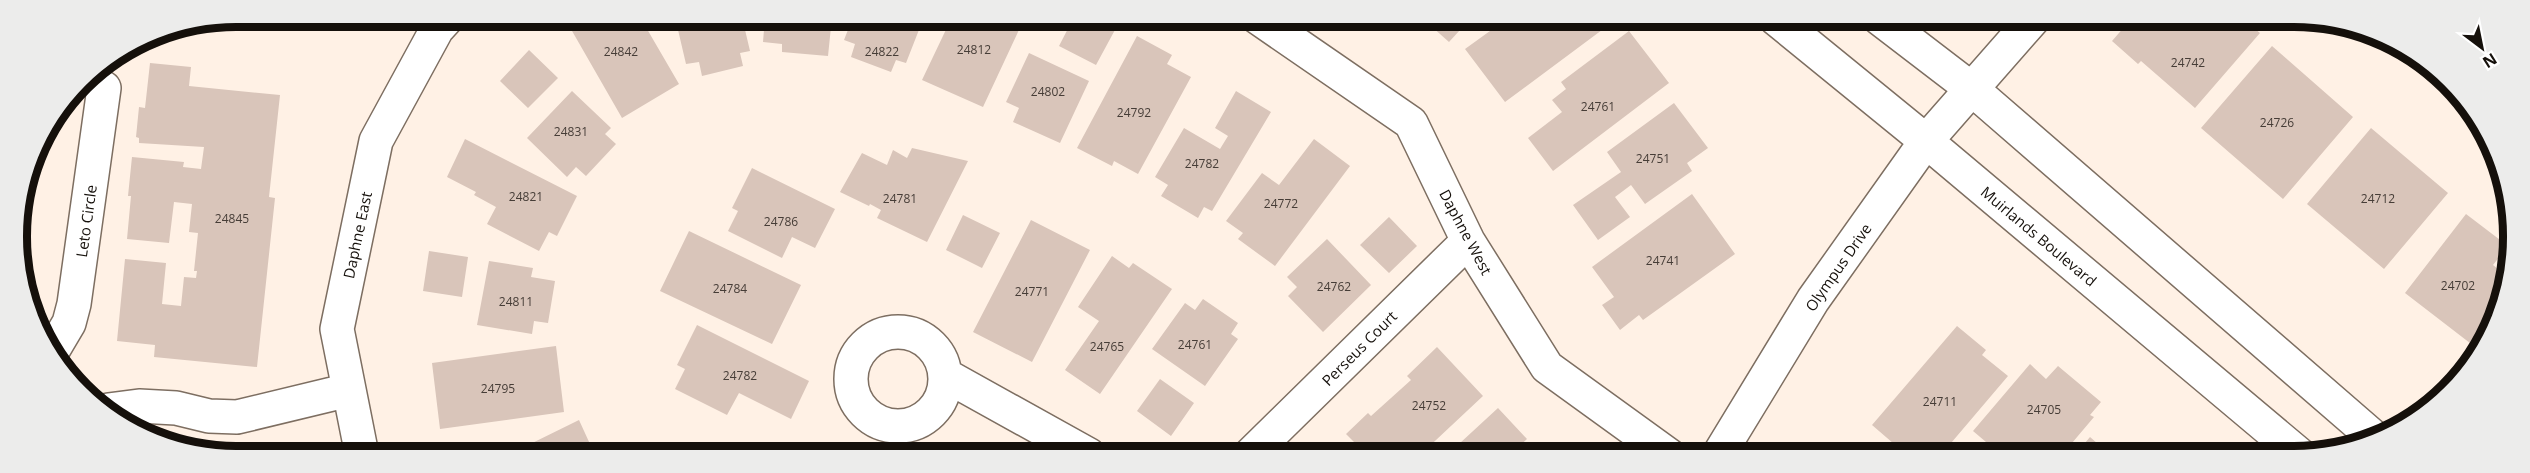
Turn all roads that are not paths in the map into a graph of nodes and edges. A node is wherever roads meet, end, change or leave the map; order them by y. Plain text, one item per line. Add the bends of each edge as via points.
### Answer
1 (441, 27) edge
2 (1272, 27) edge
3 (1785, 27) edge
4 (1891, 27) edge
5 (2026, 27) edge
6 (105, 88) dead end
7 (1972, 90) junction
8 (1926, 141) junction
9 (1468, 241) junction
10 (57, 344) edge
11 (945, 375) dead end
12 (349, 390) junction
13 (118, 409) edge
14 (2368, 432) edge
15 (360, 446) edge
16 (1073, 446) edge
17 (1259, 446) edge
18 (1656, 446) edge
19 (1724, 446) edge
20 (2289, 446) edge

1 - 12 street, Daphne East via 376,141 337,329
2 - 9 street, Daphne West via 1412,123
3 - 8 street, Muirlands Boulevard
4 - 7 street
5 - 7 street, Olympus Drive
6 - 10 street, Leto Circle via 74,304 69,323
7 - 8 street, Olympus Drive
7 - 14 street
8 - 19 street, Olympus Drive via 1813,300
8 - 20 street, Muirlands Boulevard
9 - 17 street, Perseus Court
9 - 18 street, Daphne West via 1547,367
11 - 16 street
12 - 13 street via 237,417 209,416 176,408
12 - 15 street, Daphne East

